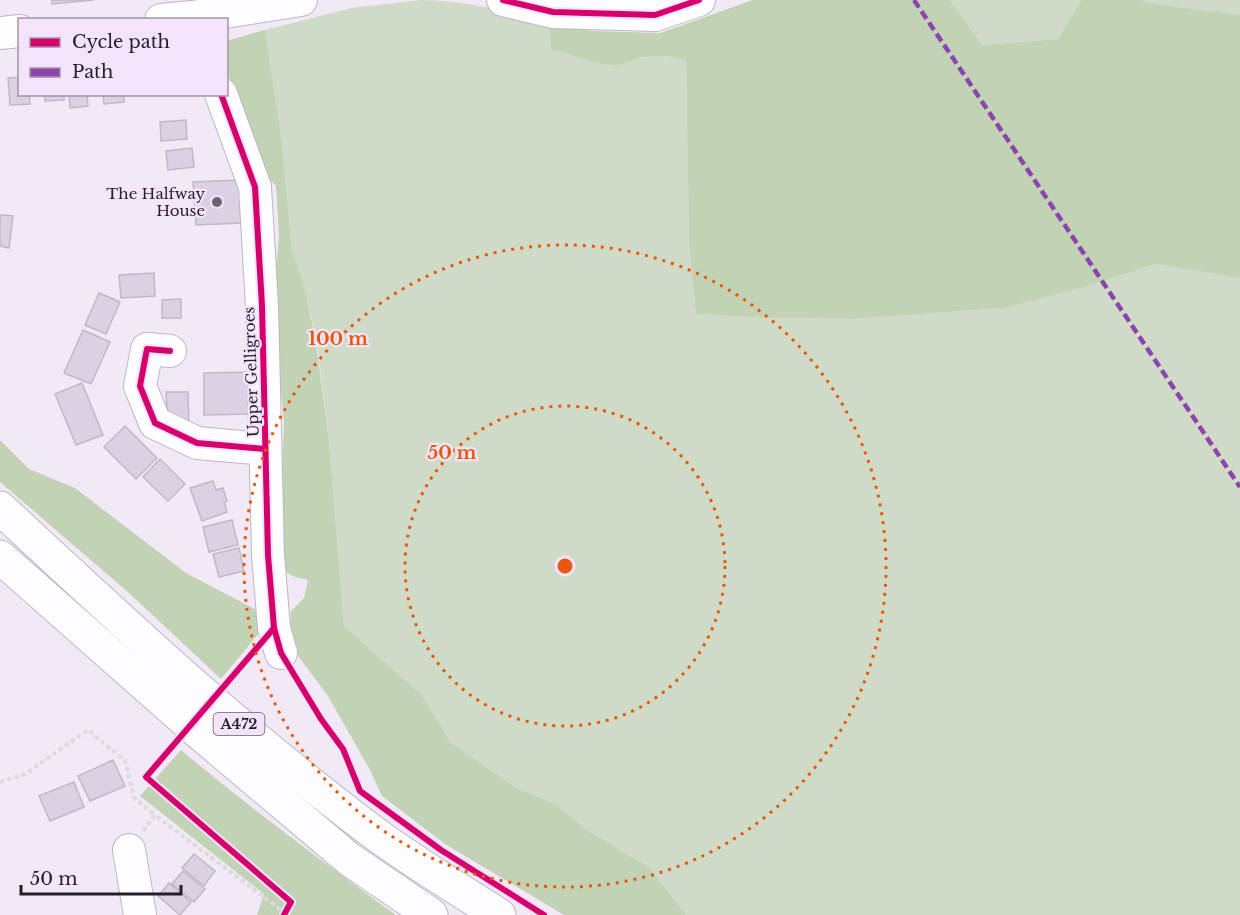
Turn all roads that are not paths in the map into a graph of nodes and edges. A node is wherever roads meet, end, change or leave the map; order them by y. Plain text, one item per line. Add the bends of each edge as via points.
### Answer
1 (301, 0) edge
2 (504, 0) edge
3 (699, 0) edge
4 (194, 12) edge
5 (169, 18) edge
6 (18, 31) edge
7 (0, 33) edge
8 (222, 96) edge
9 (170, 351) dead end
10 (265, 449) junction
11 (0, 508) edge
12 (0, 557) edge
13 (281, 653) dead end
14 (129, 850) road end
15 (140, 915) edge
16 (431, 915) edge
17 (499, 915) edge

1 - 4 street
2 - 3 street via 553,12 655,15
4 - 5 street
6 - 7 street
8 - 10 street, Upper Gelligroes via 255,187
9 - 10 street via 147,349 140,386 155,423 197,443
10 - 13 street, Upper Gelligroes via 268,555 274,628
11 - 17 main road, A472 via 188,680 288,765 382,838
12 - 16 main road, A472 via 349,859
14 - 15 street

